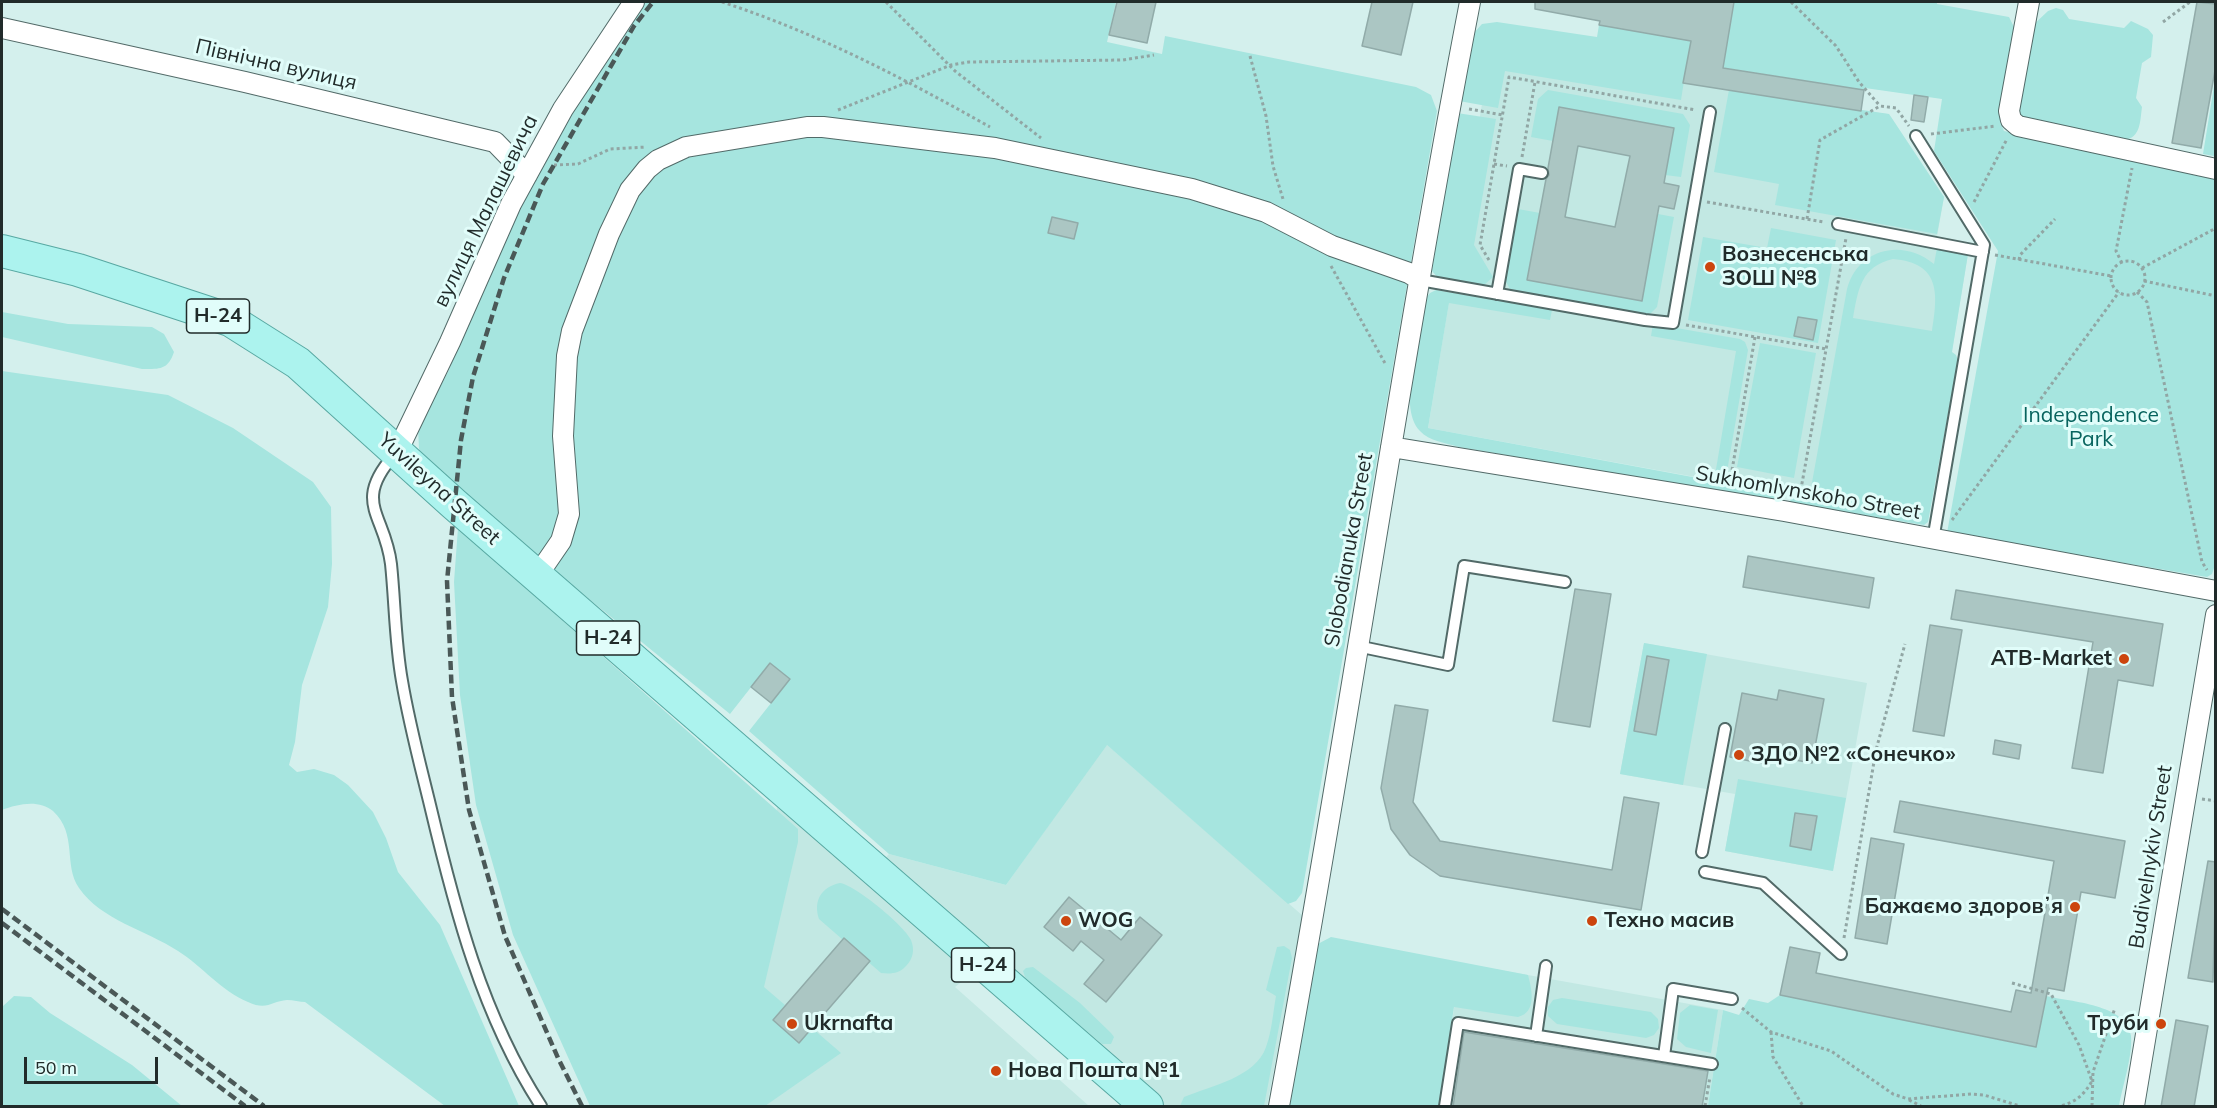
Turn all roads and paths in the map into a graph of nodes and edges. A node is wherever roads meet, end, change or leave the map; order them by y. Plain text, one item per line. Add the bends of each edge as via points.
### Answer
1 (634, 2) edge
2 (722, 2) edge
3 (886, 2) edge
4 (1470, 2) edge
5 (1791, 2) edge
6 (2029, 2) edge
7 (2190, 2) edge
8 (2163, 22) dead end
9 (2, 28) edge
10 (1154, 55) dead end
11 (1250, 56) dead end
12 (951, 65) junction
13 (910, 82) junction
14 (1535, 82) junction
15 (1450, 106) junction
16 (1880, 106) junction
17 (836, 111) dead end
18 (1710, 112) joint
19 (1503, 115) junction
20 (2014, 124) junction
21 (999, 132) dead end
22 (1916, 136) junction
23 (1046, 142) dead end
24 (651, 147) dead end
25 (2135, 152) junction
26 (531, 168) junction
27 (1519, 169) junction
28 (2216, 169) edge
29 (1542, 173) dead end
30 (1695, 200) junction
31 (1966, 217) junction
32 (1808, 219) junction
33 (2055, 219) dead end
34 (1294, 226) junction
35 (1843, 226) junction
36 (2216, 228) edge
37 (1316, 239) junction
38 (1480, 245) dead end
39 (2, 251) edge
40 (1983, 252) junction
41 (2019, 260) junction
42 (2121, 263) junction
43 (2142, 268) junction
44 (2111, 276) junction
45 (1420, 280) junction
46 (2144, 282) junction
47 (2119, 292) junction
48 (2138, 292) junction
49 (1497, 294) junction
50 (2216, 296) edge
51 (1673, 323) junction
52 (1755, 337) junction
53 (1826, 350) junction
54 (1400, 393) junction
55 (1391, 447) junction
56 (397, 452) junction
57 (1789, 487) junction
58 (1787, 495) dead end
59 (1933, 540) junction
60 (537, 576) junction
61 (1565, 582) dead end
62 (2213, 584) edge
63 (2216, 615) edge
64 (1905, 644) dead end
65 (1357, 646) junction
66 (1725, 729) dead end
67 (1702, 852) dead end
68 (1705, 872) dead end
69 (1841, 954) joint
70 (1546, 966) dead end
71 (2012, 983) dead end
72 (1732, 999) joint
73 (2115, 1008) dead end
74 (1771, 1032) junction
75 (1536, 1036) junction
76 (1664, 1056) junction
77 (1712, 1064) joint
78 (2092, 1082) junction
79 (1908, 1099) junction
80 (541, 1107) edge
81 (1147, 1107) edge
82 (1279, 1107) edge
83 (1445, 1107) edge
84 (1705, 1107) edge
85 (1803, 1107) edge
86 (1921, 1107) edge
87 (2020, 1107) edge
88 (2060, 1107) edge
89 (2092, 1107) edge
90 (2134, 1107) edge

1 - 26 street, вулиця Малашевича via 562,109
2 - 13 path via 790,26
3 - 12 path
4 - 15 street, Slobodianuka Street
5 - 16 path via 1836,46
6 - 20 street via 2009,111
7 - 8 path
9 - 26 street, Північна вулиця via 495,142
10 - 12 path via 1123,60 987,59
11 - 34 path via 1266,116 1273,166
12 - 13 path
12 - 23 path
13 - 17 path
13 - 21 path
14 - 18 path
14 - 19 path via 1509,77
14 - 27 path
15 - 19 path
15 - 45 street, Slobodianuka Street
16 - 22 path via 1896,108
16 - 32 path via 1820,140
18 - 30 lane
19 - 38 path
20 - 22 path
20 - 25 street
20 - 31 path
22 - 31 lane
24 - 26 path via 610,149 571,166
25 - 28 street
25 - 42 path via 2116,251
26 - 56 street, вулиця Малашевича
27 - 29 lane
27 - 49 lane
30 - 32 path
30 - 51 lane
31 - 40 lane via 1984,244
32 - 35 path
33 - 41 path
34 - 37 street
34 - 60 street via 1192,189 1021,153 823,127 672,152 647,169 630,190 579,307 570,339 565,383 563,436 569,514 561,541
35 - 40 lane
35 - 53 path
36 - 43 path
37 - 45 street
37 - 54 path
39 - 56 main road, Yuvileyna Street / Н-24 via 78,270 230,320 298,363
40 - 41 path
40 - 59 lane
41 - 44 path
42 - 43 path via 2131,261
42 - 44 path
43 - 46 path
44 - 47 path
45 - 49 lane
45 - 54 street, Slobodianuka Street
46 - 48 path
46 - 50 path
47 - 48 path
47 - 59 path via 1952,520
48 - 62 path via 2147,302 2202,562
49 - 51 lane
51 - 52 path
52 - 53 path
52 - 57 path via 1731,476
53 - 57 path via 1801,489
54 - 55 street, Slobodianuka Street
55 - 59 street, Sukhomlynskoho Street via 1784,511
55 - 65 street, Slobodianuka Street
56 - 60 main road, Yuvileyna Street / Н-24
56 - 80 lane via 377,476 372,496 391,562 404,692 452,901 499,1032
57 - 58 path
59 - 62 street, Sukhomlynskoho Street
60 - 81 main road, Yuvileyna Street / Н-24
61 - 65 lane via 1464,566 1448,664
63 - 90 street, Budivelnykiv Street
64 - 69 path via 1876,750
65 - 82 street, Slobodianuka Street via 1316,907
66 - 67 lane
68 - 69 lane via 1763,883
70 - 75 lane
71 - 78 path via 2051,994 2079,1045
72 - 74 path
72 - 76 lane via 1673,988
73 - 78 path via 2095,1061
74 - 79 path via 1831,1051 1893,1094
74 - 85 path via 1773,1057
75 - 76 lane
75 - 83 lane via 1458,1023
76 - 77 lane
77 - 84 path
78 - 88 path via 2078,1100
78 - 89 path
79 - 86 path
79 - 87 path via 1971,1094

